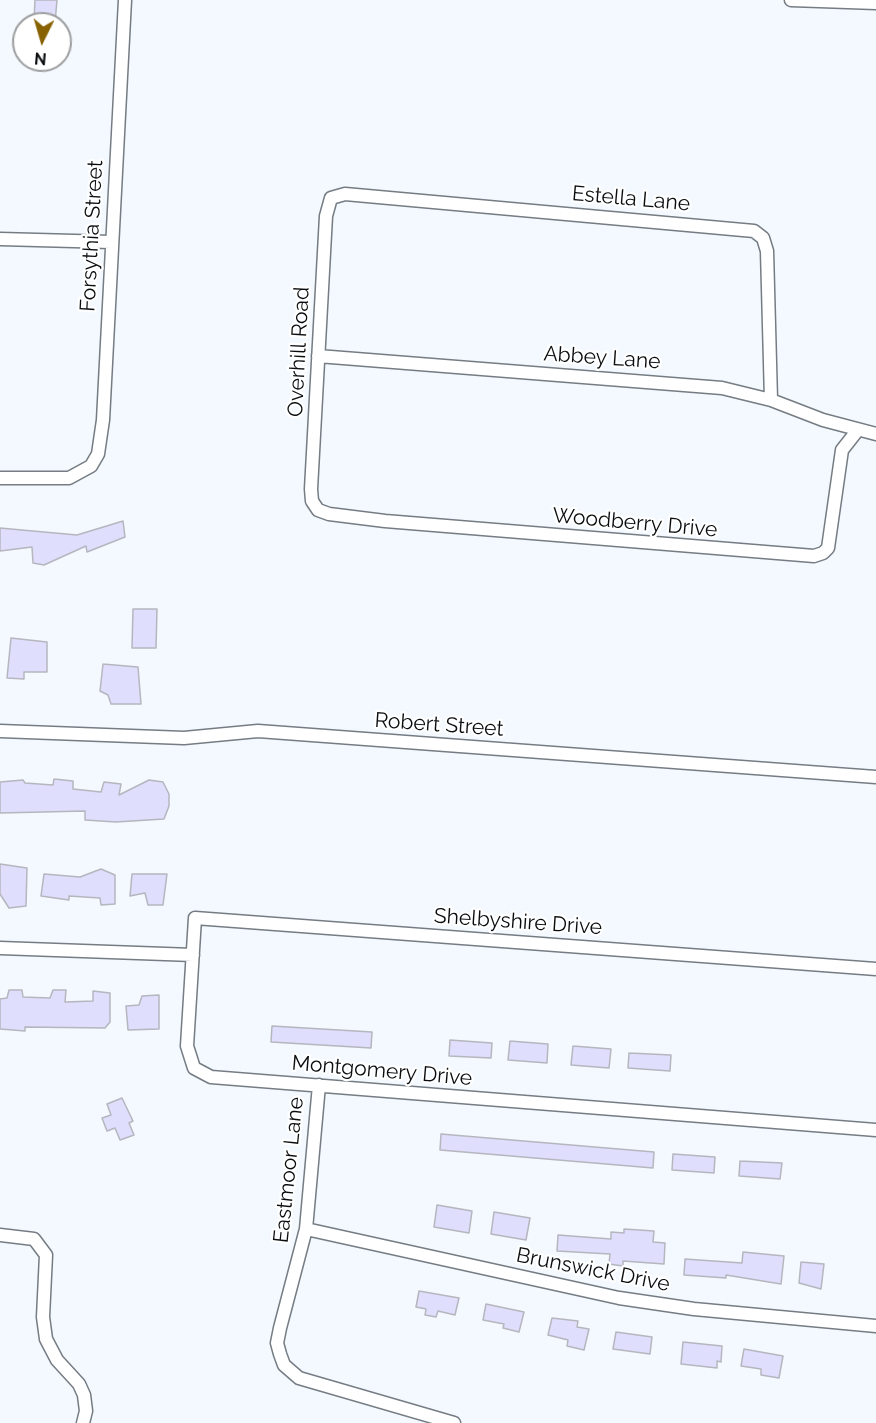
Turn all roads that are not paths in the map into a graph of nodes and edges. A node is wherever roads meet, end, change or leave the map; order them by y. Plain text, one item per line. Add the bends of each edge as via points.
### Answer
1 (125, 0) edge
2 (791, 0) edge
3 (876, 3) edge
4 (331, 198) joint
5 (0, 239) edge
6 (111, 242) junction
7 (318, 356) junction
8 (771, 400) junction
9 (857, 431) junction
10 (876, 434) edge
11 (0, 478) edge
12 (315, 508) joint
13 (0, 731) edge
14 (876, 777) edge
15 (0, 948) edge
16 (193, 955) junction
17 (876, 969) edge
18 (319, 1085) junction
19 (876, 1130) edge
20 (306, 1229) junction
21 (0, 1235) edge
22 (876, 1326) edge
23 (83, 1423) edge
24 (454, 1423) edge

1 - 6 street, Forsythia Street
2 - 3 street
4 - 7 street, Overhill Road via 326,216
4 - 8 street, Estella Lane via 345,194 754,231 763,238 767,251
5 - 6 street
6 - 11 street, Forsythia Street via 101,443 95,461 86,470 60,479
7 - 8 street, Abbey Lane via 688,384
7 - 12 street, Overhill Road via 311,489
8 - 9 street, Abbey Lane
9 - 10 street, Abbey Lane
9 - 12 street, Woodberry Drive via 842,450 828,548 814,556 385,521 329,514
13 - 14 street, Robert Street via 184,738 258,731
15 - 16 street
16 - 17 street, Shelbyshire Drive via 195,918
16 - 18 street, Montgomery Drive via 187,1046 194,1068 211,1077
18 - 19 street, Montgomery Drive
18 - 20 street, Eastmoor Lane
20 - 22 street, Brunswick Drive via 619,1298
20 - 24 street, Eastmoor Lane via 277,1343 284,1365 314,1383
21 - 23 street via 34,1239 46,1255 43,1317 49,1347 84,1395

